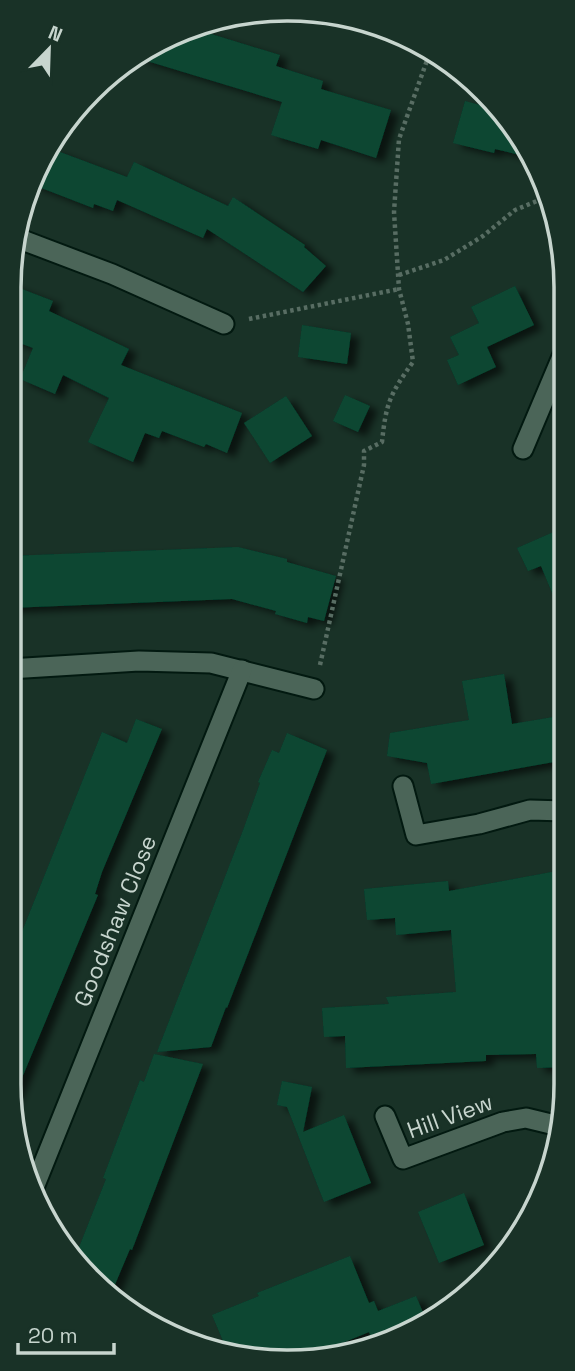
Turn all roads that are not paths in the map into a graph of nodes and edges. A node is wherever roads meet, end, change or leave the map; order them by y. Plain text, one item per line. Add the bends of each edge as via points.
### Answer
1 (25, 241) edge
2 (224, 324) road end
3 (554, 376) edge
4 (523, 449) dead end
5 (21, 668) edge
6 (243, 670) junction
7 (314, 690) road end
8 (403, 786) dead end
9 (554, 811) edge
10 (385, 1116) dead end
11 (551, 1124) edge
12 (38, 1177) edge

1 - 2 street
3 - 4 street
5 - 6 street via 139,661 211,663
6 - 7 street
6 - 12 street, Goodshaw Close
8 - 9 street via 416,835 530,810
10 - 11 street, Hill View via 403,1159 503,1122 526,1118

